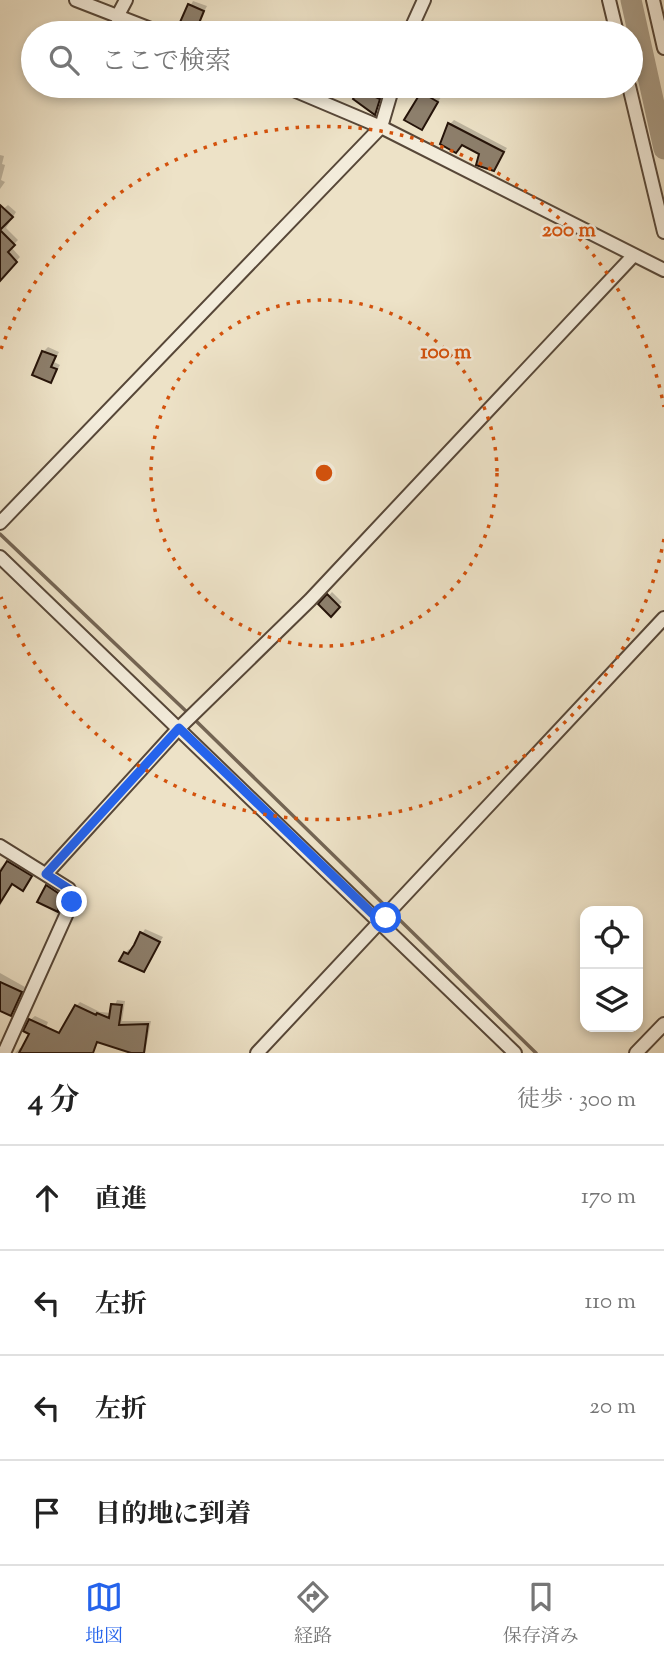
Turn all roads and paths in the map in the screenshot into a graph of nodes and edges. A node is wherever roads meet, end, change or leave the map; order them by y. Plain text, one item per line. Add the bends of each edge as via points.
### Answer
1 (76, 0) edge
2 (126, 0) edge
3 (424, 0) edge
4 (609, 0) edge
5 (653, 0) edge
6 (117, 17) junction
7 (128, 21) edge
8 (414, 21) edge
9 (614, 21) edge
10 (664, 48) edge
11 (312, 98) edge
12 (389, 98) edge
13 (632, 98) edge
14 (381, 127) junction
15 (664, 232) edge
16 (633, 256) junction
17 (664, 270) edge
18 (1, 522) edge
19 (0, 557) edge
20 (664, 618) edge
21 (182, 725) junction
22 (0, 846) edge
23 (46, 874) junction
24 (384, 920) junction
25 (664, 1024) edge
26 (4, 1053) edge
27 (257, 1053) edge
28 (515, 1053) edge
29 (636, 1053) edge

1 - 6 street
2 - 6 street
3 - 8 street
4 - 9 street
5 - 10 street
6 - 7 street
11 - 14 street
12 - 14 street
13 - 15 street
14 - 16 street
14 - 18 street
16 - 17 street
16 - 21 street via 310,600
19 - 21 street
20 - 24 street
21 - 23 street
21 - 24 street
22 - 23 street
23 - 26 street via 69,889 72,902
24 - 27 street
24 - 28 street
25 - 29 street

